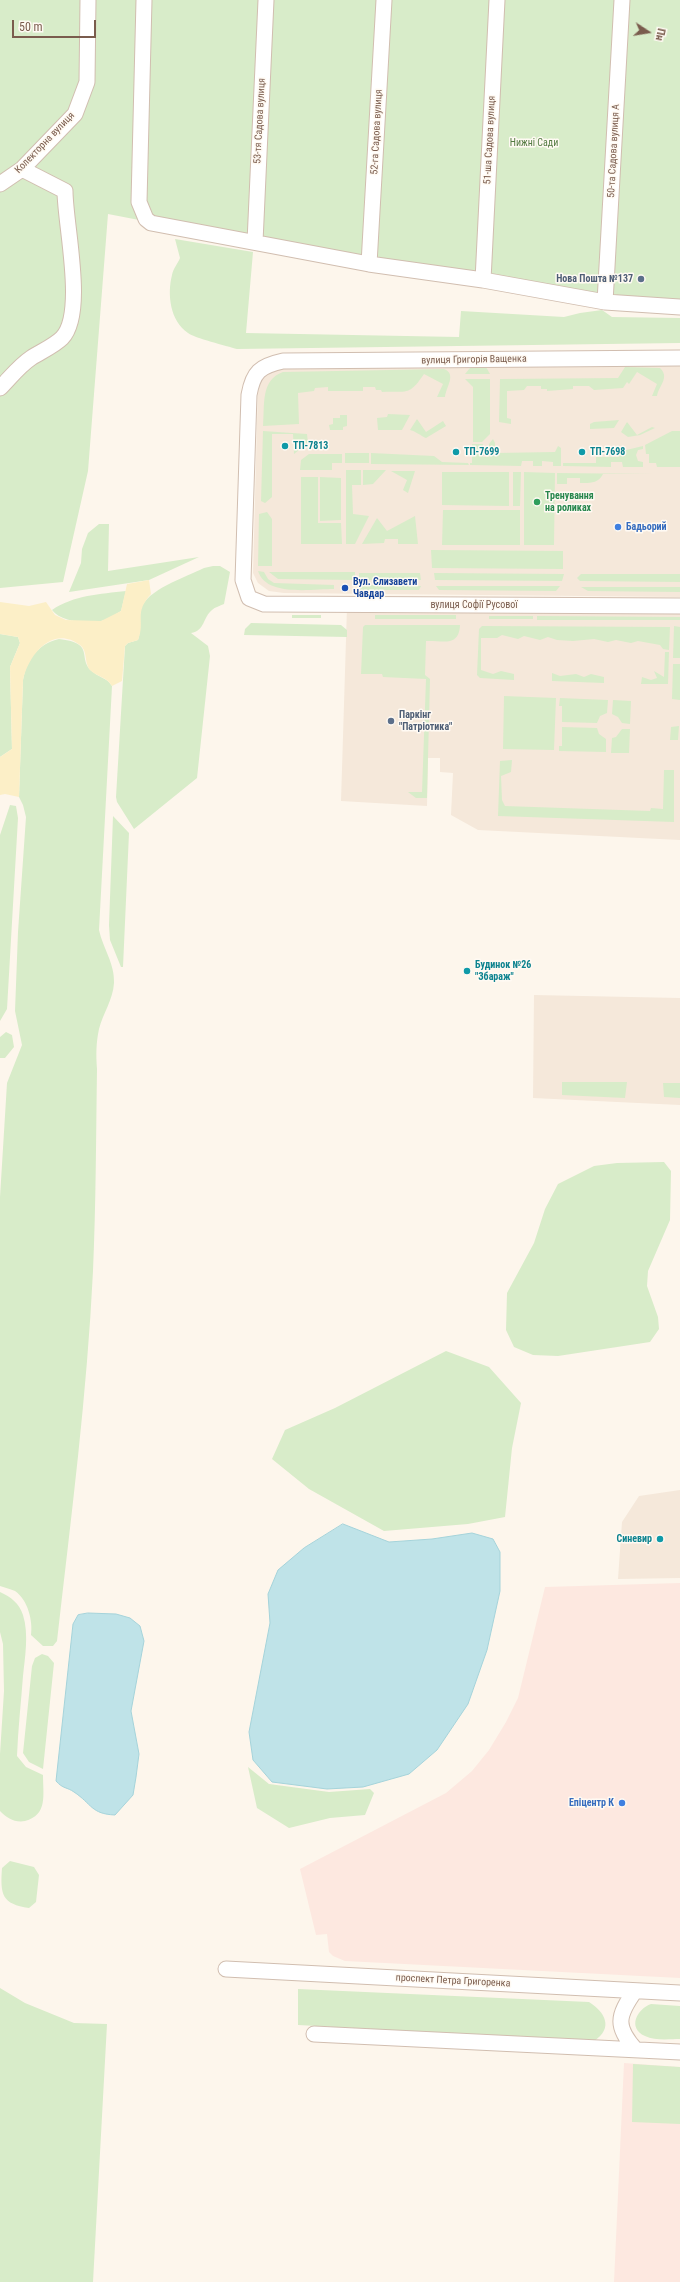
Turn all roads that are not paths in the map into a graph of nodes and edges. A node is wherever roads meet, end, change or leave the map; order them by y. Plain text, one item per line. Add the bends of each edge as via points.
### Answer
1 (88, 0) edge
2 (144, 0) edge
3 (266, 0) edge
4 (384, 0) edge
5 (497, 0) edge
6 (622, 0) edge
7 (22, 169) junction
8 (0, 184) edge
9 (255, 242) junction
10 (369, 264) junction
11 (483, 280) junction
12 (605, 302) junction
13 (680, 307) edge
14 (680, 358) edge
15 (269, 364) joint
16 (0, 388) edge
17 (680, 606) edge
18 (226, 1969) dead end
19 (635, 1991) junction
20 (680, 1993) edge
21 (314, 2034) dead end
22 (636, 2050) junction
23 (680, 2052) edge

1 - 7 street, Колекторна вулиця via 87,82 75,114
2 - 9 street via 139,202 146,219 151,223
3 - 9 street, 53-тя Садова вулиця
4 - 10 street, 52-га Садова вулиця
5 - 11 street, 51-ша Садова вулиця
6 - 12 street, 50-та Садова вулиця А
7 - 8 street, Колекторна вулиця
7 - 16 street via 65,191 65,209 72,253 72,318 62,338 29,359
9 - 10 street
10 - 11 street
11 - 12 street
12 - 13 street
14 - 15 street, вулиця Григорія Ващенка via 283,361
15 - 17 street, вулиця Софії Русової via 251,379 249,395 243,580 249,598 264,604
18 - 19 street, проспект Петра Григоренка
19 - 20 street, проспект Петра Григоренка
19 - 22 street via 626,2004 621,2024 622,2033
21 - 22 street
22 - 23 street

